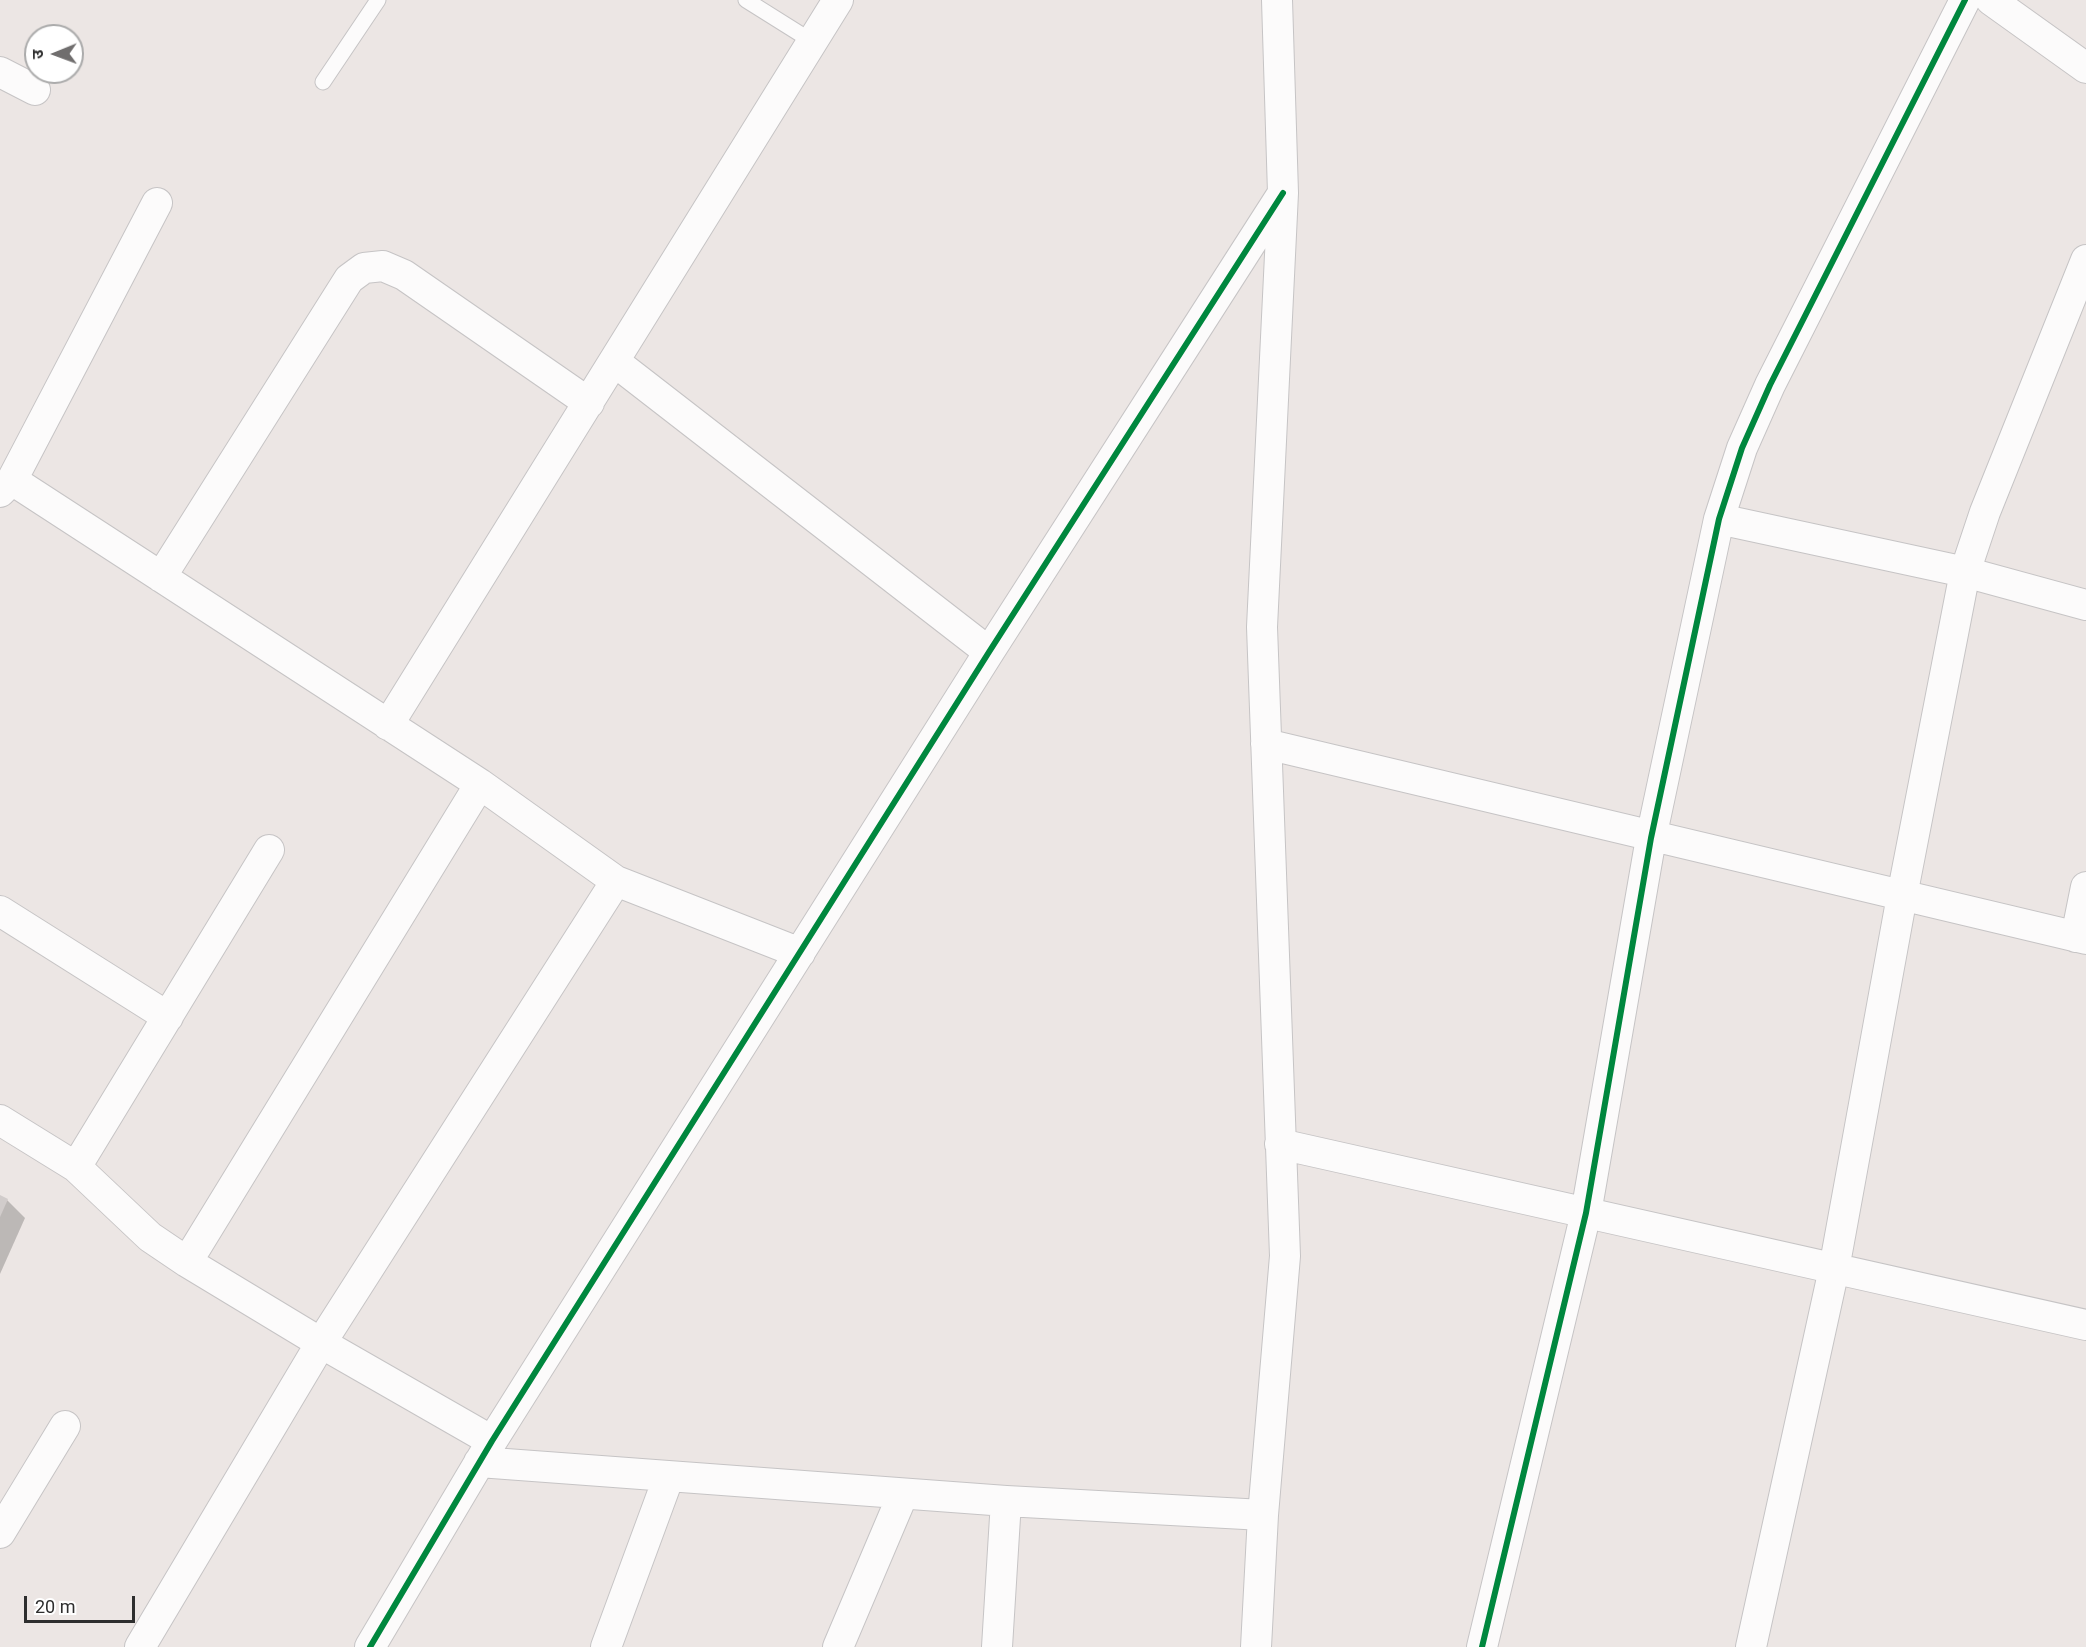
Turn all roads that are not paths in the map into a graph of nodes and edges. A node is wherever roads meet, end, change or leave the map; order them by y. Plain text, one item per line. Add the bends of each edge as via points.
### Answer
1 (378, 0) edge
2 (746, 0) edge
3 (838, 0) edge
4 (1277, 0) edge
5 (1965, 0) edge
6 (1991, 0) edge
7 (813, 42) junction
8 (2086, 68) edge
9 (0, 72) edge
10 (323, 82) dead end
11 (35, 90) dead end
12 (1283, 193) junction
13 (157, 203) dead end
14 (2086, 260) edge
15 (615, 362) junction
16 (589, 403) junction
17 (6, 486) edge
18 (1719, 519) junction
19 (1965, 572) junction
20 (161, 577) junction
21 (2086, 605) edge
22 (990, 652) junction
23 (388, 725) junction
24 (1266, 744) junction
25 (480, 784) junction
26 (1651, 838) junction
27 (269, 850) dead end
28 (616, 881) junction
29 (2086, 887) edge
30 (1902, 896) junction
31 (0, 911) edge
32 (2081, 938) edge
33 (800, 953) junction
34 (168, 1017) junction
35 (0, 1120) edge
36 (1280, 1144) junction
37 (76, 1167) junction
38 (1586, 1213) junction
39 (187, 1262) junction
40 (1834, 1269) junction
41 (2086, 1325) edge
42 (321, 1343) junction
43 (65, 1426) dead end
44 (486, 1451) junction
45 (669, 1476) junction
46 (903, 1494) junction
47 (1006, 1501) junction
48 (1263, 1515) junction
49 (0, 1533) edge
50 (140, 1647) edge
51 (370, 1647) edge
52 (606, 1647) edge
53 (838, 1647) edge
54 (996, 1647) edge
55 (1256, 1647) edge
56 (1482, 1647) edge
57 (1751, 1647) edge

1 - 10 lane
2 - 7 lane
3 - 7 street
4 - 12 street
5 - 18 street via 1770,385 1742,448
6 - 8 street
7 - 15 street
9 - 11 street
12 - 22 street
12 - 24 street via 1262,627
13 - 17 street
14 - 19 street via 1984,512
15 - 16 street
15 - 22 street
16 - 20 street via 404,275 382,266 364,267 348,279
16 - 23 street
17 - 20 street
18 - 19 street
18 - 26 street
19 - 21 street
19 - 30 street
20 - 23 street
22 - 33 street
23 - 25 street
24 - 26 street
24 - 36 street
25 - 28 street
25 - 39 street
26 - 30 street
26 - 38 street
27 - 34 street
28 - 33 street
28 - 42 street
29 - 32 street
30 - 32 street
30 - 40 street
31 - 34 street
33 - 44 street
34 - 37 street
35 - 37 street
36 - 38 street
36 - 48 street via 1285,1256
37 - 39 street via 150,1237
38 - 40 street
38 - 56 street
39 - 42 street
40 - 41 street
40 - 57 street
42 - 44 street
42 - 50 street
43 - 49 street
44 - 45 street
44 - 51 street
45 - 46 street
45 - 52 street
46 - 47 street
46 - 53 street
47 - 48 street
47 - 54 street
48 - 55 street

